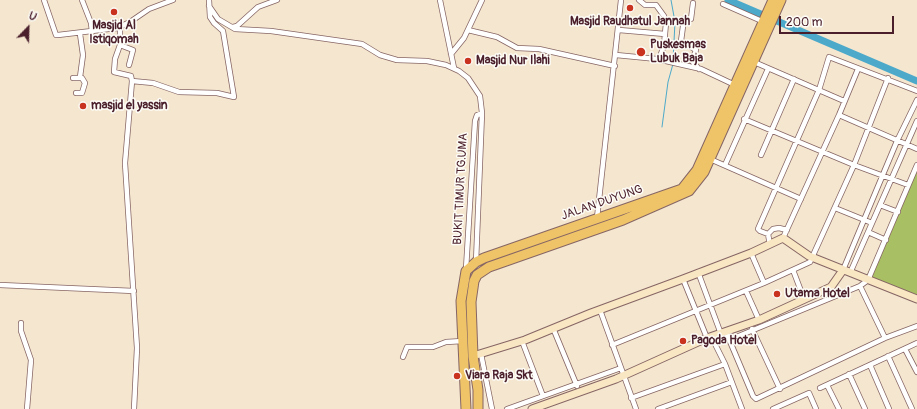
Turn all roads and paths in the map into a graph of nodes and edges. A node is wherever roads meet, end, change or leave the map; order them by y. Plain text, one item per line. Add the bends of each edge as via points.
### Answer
1 (44, 0) edge
2 (82, 0) edge
3 (173, 0) edge
4 (209, 0) edge
5 (277, 0) edge
6 (440, 0) edge
7 (482, 0) edge
8 (621, 0) edge
9 (639, 0) edge
10 (773, 0) edge
11 (781, 0) edge
12 (656, 3) edge
13 (693, 3) dead end
14 (723, 4) dead end
15 (209, 6) junction
16 (772, 11) junction
17 (766, 23) junction
18 (120, 26) junction
19 (231, 27) junction
20 (468, 30) junction
21 (619, 30) junction
22 (92, 32) junction
23 (80, 34) junction
24 (665, 34) junction
25 (120, 45) junction
26 (451, 54) junction
27 (616, 55) junction
28 (657, 59) junction
29 (754, 62) junction
30 (128, 65) dead end
31 (615, 66) junction
32 (454, 68) junction
33 (701, 69) junction
34 (768, 69) junction
35 (858, 69) junction
36 (73, 78) dead end
37 (80, 78) junction
38 (888, 78) junction
39 (794, 80) junction
40 (132, 81) junction
41 (736, 85) junction
42 (819, 90) junction
43 (917, 91) edge
44 (76, 93) dead end
45 (917, 100) edge
46 (844, 101) junction
47 (482, 113) junction
48 (839, 115) junction
49 (744, 119) junction
50 (724, 120) junction
51 (917, 121) edge
52 (868, 128) junction
53 (772, 131) junction
54 (796, 141) junction
55 (898, 141) junction
56 (906, 145) junction
57 (917, 149) edge
58 (822, 152) junction
59 (761, 155) dead end
60 (710, 159) junction
61 (725, 165) junction
62 (854, 165) junction
63 (917, 165) edge
64 (884, 176) junction
65 (892, 179) junction
66 (908, 185) junction
67 (775, 188) junction
68 (801, 198) junction
69 (880, 205) junction
70 (836, 208) junction
71 (618, 211) junction
72 (898, 212) junction
73 (599, 217) junction
74 (864, 219) junction
75 (621, 220) junction
76 (872, 223) junction
77 (607, 225) junction
78 (787, 230) junction
79 (868, 232) junction
80 (768, 234) junction
81 (783, 238) junction
82 (886, 240) junction
83 (770, 245) junction
84 (751, 253) junction
85 (813, 258) junction
86 (476, 262) junction
87 (793, 270) junction
88 (466, 271) junction
89 (698, 272) junction
90 (846, 272) junction
91 (683, 279) junction
92 (868, 280) junction
93 (764, 283) junction
94 (0, 285) edge
95 (860, 286) junction
96 (134, 291) junction
97 (746, 291) junction
98 (822, 292) junction
99 (804, 299) junction
100 (826, 299) junction
101 (917, 299) edge
102 (710, 305) junction
103 (600, 310) junction
104 (696, 311) junction
105 (759, 320) junction
106 (21, 323) dead end
107 (747, 324) junction
108 (917, 326) edge
109 (553, 328) junction
110 (753, 330) junction
111 (723, 333) junction
112 (708, 338) junction
113 (885, 338) junction
114 (729, 340) junction
115 (463, 341) junction
116 (522, 341) junction
117 (612, 344) junction
118 (917, 344) edge
119 (905, 349) junction
120 (477, 355) junction
121 (888, 356) junction
122 (403, 357) dead end
123 (725, 364) junction
124 (870, 364) junction
125 (622, 371) junction
126 (917, 372) edge
127 (849, 374) junction
128 (477, 380) junction
129 (465, 382) junction
130 (732, 382) junction
131 (826, 384) junction
132 (577, 388) junction
133 (820, 388) dead end
134 (780, 389) junction
135 (632, 398) junction
136 (478, 399) junction
137 (543, 399) junction
138 (466, 405) edge
139 (784, 407) edge
140 (740, 408) edge
141 (27, 409) edge
142 (134, 409) edge
143 (478, 409) edge
144 (492, 409) edge
145 (507, 409) edge
146 (532, 409) edge
147 (636, 409) edge
148 (658, 409) edge
149 (773, 409) edge
150 (816, 409) edge
151 (839, 409) edge
152 (865, 409) edge
153 (889, 409) edge
154 (912, 409) edge

1 - 23 street via 56,35
2 - 22 street
3 - 18 street via 150,9
4 - 15 street
5 - 19 street via 258,7 237,26
6 - 26 street
7 - 20 street
8 - 21 street
9 - 12 street via 645,5
10 - 16 highway, JALAN DUYUNG
11 - 16 highway, JALAN DUYUNG
12 - 24 street via 664,16
13 - 33 street via 691,19 684,19 681,41 696,50 692,62
14 - 17 street
15 - 19 street via 218,19
15 - 40 street via 210,17 223,31 234,96 179,92 153,83
16 - 17 highway, JALAN DUYUNG
17 - 29 highway, JALAN DUYUNG
17 - 41 highway, JALAN DUYUNG
18 - 22 street
18 - 25 street
19 - 32 street via 355,43 397,60 427,61
20 - 26 street
20 - 31 street via 497,37 517,48 535,49
21 - 24 street
21 - 27 street
22 - 23 street
23 - 37 street via 83,54
24 - 28 street via 661,55
25 - 30 street via 133,50
25 - 40 street via 114,72 131,76
26 - 32 street
27 - 28 street
27 - 31 street
28 - 33 street
29 - 34 street
29 - 50 highway, JALAN DUYUNG
31 - 73 street
32 - 47 street, BUKIT TIMUR TG.UMA via 468,78 480,96
33 - 41 street
34 - 39 street
34 - 49 street
35 - 38 street
35 - 42 street via 829,57
35 - 46 street
36 - 37 street
37 - 44 street via 84,82 83,90 82,93
38 - 43 street
38 - 52 street
39 - 42 street
39 - 53 street
40 - 96 street via 125,166
41 - 50 highway, JALAN DUYUNG
42 - 46 street
42 - 54 street
45 - 55 street
46 - 48 street
47 - 86 street, BUKIT TIMUR TG.UMA
47 - 88 street, BUKIT TIMUR TG.UMA via 476,115 475,121
48 - 52 street
48 - 58 street
49 - 53 street
49 - 61 street
50 - 60 highway, JALAN DUYUNG
50 - 71 highway, JALAN DUYUNG via 697,170 682,189
51 - 56 street
52 - 55 street
52 - 62 street
53 - 54 street
53 - 59 street
54 - 58 street
54 - 67 street
55 - 56 street
55 - 64 street
56 - 57 street
56 - 65 street
58 - 62 street
58 - 68 street
60 - 61 street
60 - 75 highway, JALAN DUYUNG via 702,176 687,193
61 - 67 street
62 - 64 street
62 - 70 street
63 - 66 street
64 - 65 street
64 - 74 street
65 - 66 street
65 - 69 street
66 - 72 street
67 - 68 street
67 - 80 street via 758,229
68 - 78 street
69 - 72 street
69 - 76 street
70 - 74 street
70 - 85 street
71 - 73 highway, JALAN DUYUNG
71 - 75 highway via 616,218
72 - 82 street
73 - 77 highway via 607,220
73 - 86 highway, JALAN DUYUNG
74 - 76 street
74 - 90 street
75 - 77 highway, JALAN DUYUNG
76 - 79 street
77 - 120 highway, JALAN DUYUNG via 489,267 478,274 471,292
78 - 80 street via 773,229
78 - 81 street
79 - 82 street
79 - 90 street
80 - 83 street
81 - 83 street
81 - 85 street
82 - 92 street
83 - 84 street
84 - 89 street
84 - 93 street
85 - 87 street via 809,263
85 - 90 street
86 - 88 highway, JALAN DUYUNG
87 - 93 street
87 - 99 street
88 - 115 highway via 461,301
89 - 91 street
89 - 102 street
90 - 92 street
90 - 98 street
91 - 103 street
91 - 104 street
92 - 95 street
92 - 101 street
93 - 97 street
94 - 96 street
95 - 100 street
95 - 113 street
96 - 142 street via 138,348
97 - 102 street
97 - 105 street
98 - 99 street
98 - 100 street
99 - 105 street
100 - 110 street
102 - 104 street
102 - 111 street
103 - 109 street
103 - 117 street
104 - 112 street
104 - 117 street
105 - 107 street
106 - 141 street via 21,331 31,360
107 - 110 street
107 - 111 street
108 - 113 street
109 - 116 street
109 - 132 street
110 - 114 street
110 - 134 street
111 - 112 street
111 - 114 street
112 - 123 street via 712,338
112 - 125 street
113 - 134 street
114 - 134 street via 755,398
115 - 122 street via 446,342 433,347 407,347
115 - 129 highway
116 - 120 street
116 - 137 street
117 - 125 street
118 - 119 street
119 - 121 street
119 - 126 street
120 - 128 highway, JALAN DUYUNG
120 - 144 street
121 - 124 street
121 - 154 street
123 - 130 street
123 - 135 street
124 - 127 street
124 - 153 street
125 - 132 street
125 - 135 street
127 - 131 street
127 - 152 street
128 - 129 highway via 471,387
128 - 136 highway, JALAN DUYUNG
129 - 138 highway
130 - 140 street
130 - 148 street
131 - 133 street
131 - 151 street
132 - 137 street
135 - 147 street
136 - 138 highway via 471,394 466,397
136 - 143 highway, JALAN DUYUNG
137 - 145 street
137 - 146 street
139 - 149 street
139 - 150 street via 809,393

